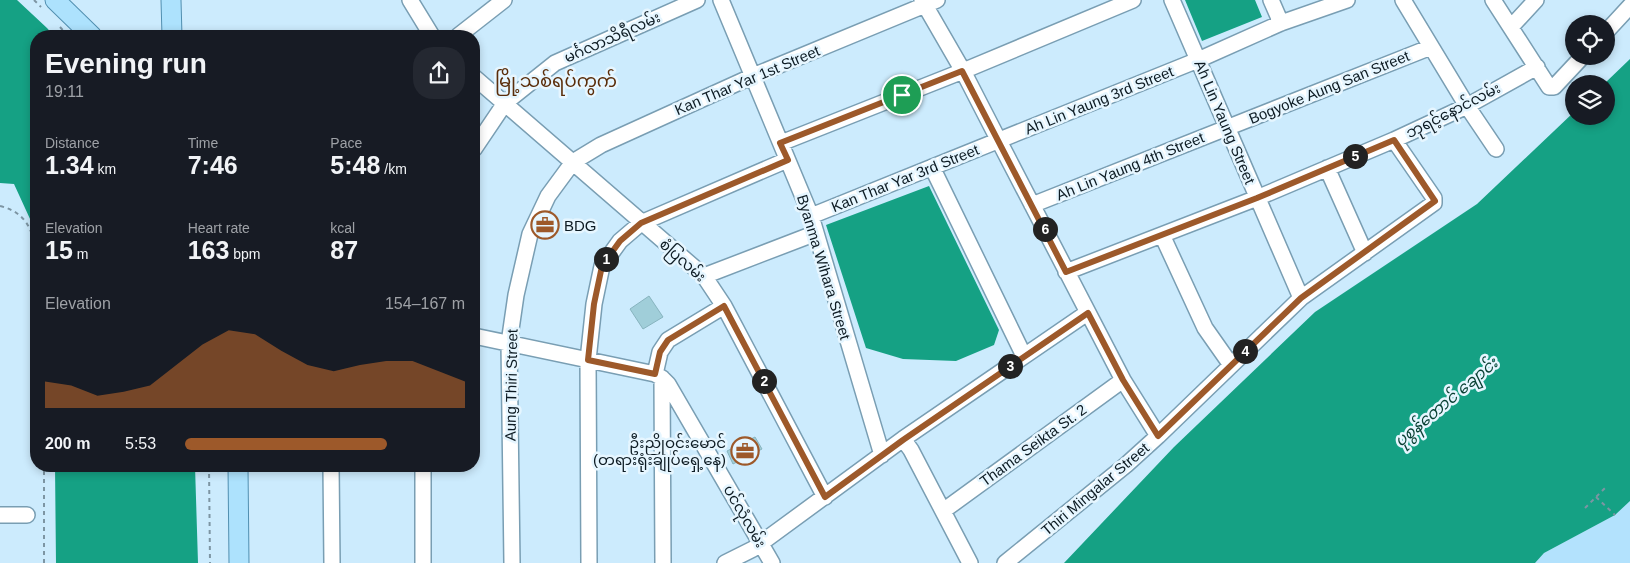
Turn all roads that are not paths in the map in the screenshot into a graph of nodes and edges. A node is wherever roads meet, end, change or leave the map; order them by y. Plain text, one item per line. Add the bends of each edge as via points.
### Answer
1 (56, 0) edge
2 (171, 0) edge
3 (410, 0) edge
4 (504, 0) edge
5 (697, 0) edge
6 (721, 0) edge
7 (1133, 0) edge
8 (1172, 0) edge
9 (1271, 0) edge
10 (1347, 0) edge
11 (1403, 0) edge
12 (1493, 0) edge
13 (1536, 0) edge
14 (928, 2) edge
15 (1630, 6) edge
16 (1615, 22) edge
17 (1281, 23) junction
18 (1511, 27) junction
19 (86, 30) edge
20 (172, 30) edge
21 (428, 30) edge
22 (466, 30) edge
23 (1431, 47) junction
24 (1198, 60) junction
25 (1574, 65) edge
26 (1536, 67) junction
27 (962, 71) junction
28 (752, 76) junction
29 (480, 82) edge
30 (505, 103) junction
31 (1467, 106) junction
32 (1227, 127) junction
33 (480, 140) edge
34 (1394, 140) junction
35 (999, 141) junction
36 (780, 143) junction
37 (1496, 150) dead end
38 (788, 160) junction
39 (573, 162) junction
40 (932, 168) junction
41 (1327, 168) junction
42 (1257, 198) junction
43 (1032, 205) junction
44 (811, 216) junction
45 (641, 223) junction
46 (816, 233) junction
47 (1162, 234) junction
48 (1365, 253) junction
49 (1066, 272) junction
50 (704, 276) junction
51 (1301, 298) junction
52 (724, 306) junction
53 (1088, 313) junction
54 (480, 337) edge
55 (509, 343) junction
56 (1024, 356) junction
57 (588, 360) junction
58 (1231, 365) junction
59 (659, 376) junction
60 (1123, 380) junction
61 (1158, 436) junction
62 (903, 440) junction
63 (882, 455) junction
64 (238, 472) edge
65 (331, 472) edge
66 (422, 472) edge
67 (825, 497) junction
68 (943, 511) junction
69 (0, 515) edge
70 (27, 515) dead end
71 (761, 542) junction
72 (239, 563) edge
73 (332, 563) edge
74 (424, 563) edge
75 (512, 563) edge
76 (589, 563) edge
77 (663, 563) edge
78 (726, 563) edge
79 (772, 563) edge
80 (970, 563) edge
81 (1005, 563) edge

1 - 19 main road
2 - 20 main road
3 - 21 street
4 - 22 street
5 - 30 street, မင်္ဂလာသိရီလမ်း via 555,63
6 - 28 street, Byanma Wihara Street
7 - 27 street
8 - 24 street, Ah Lin Yaung Street
9 - 17 street
10 - 17 street, Ah Lin Yaung 3rd Street
11 - 23 street
12 - 18 street
13 - 18 street
14 - 27 street
14 - 28 street, Kan Thar Yar 1st Street
15 - 16 street
17 - 24 street, Ah Lin Yaung 3rd Street
18 - 26 street
23 - 31 street
23 - 32 street, Bogyoke Aung San Street
24 - 32 street, Ah Lin Yaung Street
24 - 35 street, Ah Lin Yaung 3rd Street
25 - 26 street via 1552,88
26 - 31 street, ဘုရင့်နောင်လမ်း
27 - 35 street
27 - 36 street
28 - 36 street, Byanma Wihara Street
28 - 39 street, Kan Thar Yar 1st Street via 601,145
29 - 30 street, စံပြလမ်း
30 - 33 street, မင်္ဂလာသိရီလမ်း
30 - 39 street, စံပြလမ်း
31 - 34 street, ဘုရင့်နောင်လမ်း
31 - 37 street
32 - 42 street, Ah Lin Yaung Street
32 - 43 street, Ah Lin Yaung 4th Street
34 - 41 street, ဘုရင့်နောင်လမ်း
34 - 48 street, Thiri Mingalar Street via 1435,201
35 - 40 street, Kan Thar Yar 3rd Street
35 - 43 street
36 - 38 street, Byanma Wihara Street
38 - 44 street, Byanma Wihara Street
38 - 45 street
39 - 45 street, စံပြလမ်း
39 - 55 street, Aung Thiri Street via 548,196 530,234
40 - 44 street, Kan Thar Yar 3rd Street
40 - 56 street
41 - 42 street, ဘုရင့်နောင်လမ်း
41 - 48 street
42 - 47 street, ဘုရင့်နောင်လမ်း
42 - 51 street, Ah Lin Yaung Street
43 - 49 street
44 - 46 street, Byanma Wihara Street
45 - 50 street, စံပြလမ်း
45 - 57 street via 620,241 602,266
46 - 50 street
46 - 63 street, Byanma Wihara Street
47 - 49 street, ဘုရင့်နောင်လမ်း
47 - 58 street via 1205,328
48 - 51 street, Thiri Mingalar Street
49 - 53 street
50 - 52 street, စံပြလမ်း
51 - 58 street, Thiri Mingalar Street
52 - 59 street via 668,340 660,352
52 - 67 street, စံပြလမ်း
53 - 56 street
53 - 60 street
54 - 55 street
55 - 57 street
55 - 75 street, Aung Thiri Street
56 - 62 street
57 - 59 street
57 - 76 street
58 - 61 street, Thiri Mingalar Street
59 - 71 street, ပင်လုံလမ်း via 668,384
59 - 77 street
60 - 61 street
60 - 68 street, Thama Seikta St. 2
61 - 81 street, Thiri Mingalar Street
62 - 63 street
62 - 68 street
63 - 67 street
64 - 72 main road
65 - 73 street
66 - 74 street
67 - 71 street
68 - 80 street
69 - 70 street
71 - 78 street
71 - 79 street, ပင်လုံလမ်း

